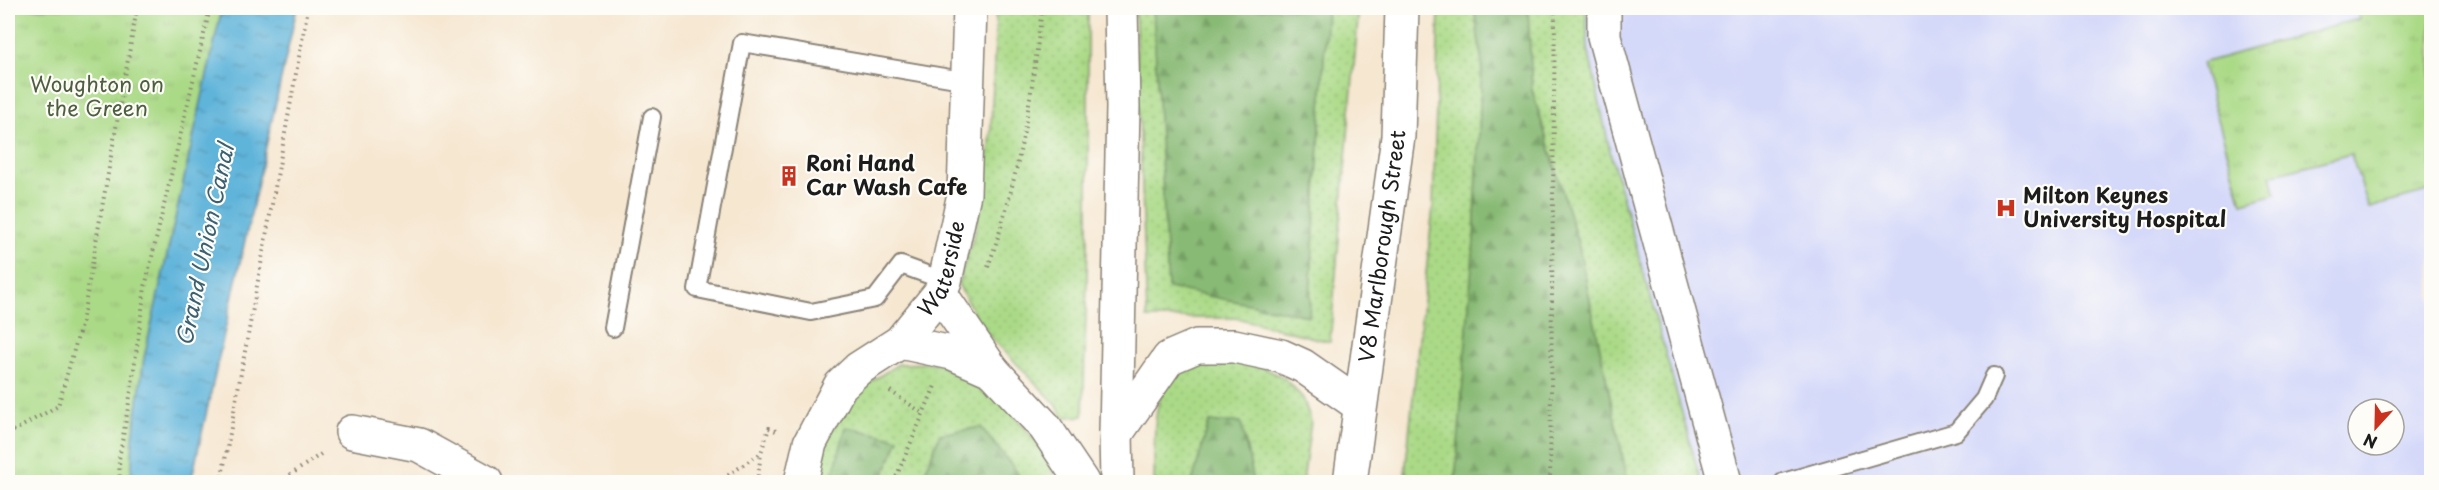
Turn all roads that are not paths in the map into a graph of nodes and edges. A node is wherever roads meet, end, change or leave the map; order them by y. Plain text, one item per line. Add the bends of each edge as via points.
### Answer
1 (970, 8) edge
2 (1122, 8) edge
3 (1402, 8) edge
4 (1604, 8) edge
5 (968, 81) junction
6 (652, 117) dead end
7 (942, 287) junction
8 (613, 328) dead end
9 (900, 342) junction
10 (993, 371) junction
11 (1994, 376) dead end
12 (1359, 405) junction
13 (352, 432) dead end
14 (1116, 434) junction
15 (1352, 480) edge
16 (486, 483) edge
17 (801, 483) edge
18 (1082, 483) edge
19 (1117, 483) edge
20 (1725, 483) edge
21 (1783, 483) edge

1 - 5 street, Waterside
2 - 14 street
3 - 12 street, V8 Marlborough Street via 1398,136
4 - 20 street via 1604,36
5 - 7 street, Waterside via 964,194
5 - 7 lane via 742,43 697,289 811,312 875,299 901,265
6 - 8 lane
7 - 9 street, Waterside
7 - 10 street
9 - 10 street via 951,353
9 - 17 street, Waterside via 858,369 840,386 810,443
10 - 18 street via 1045,427
11 - 21 lane via 1984,399 1956,432
12 - 14 street via 1303,366 1281,356 1234,346 1197,346 1169,358
12 - 15 street, V8 Marlborough Street
13 - 16 street via 419,445
14 - 19 street

